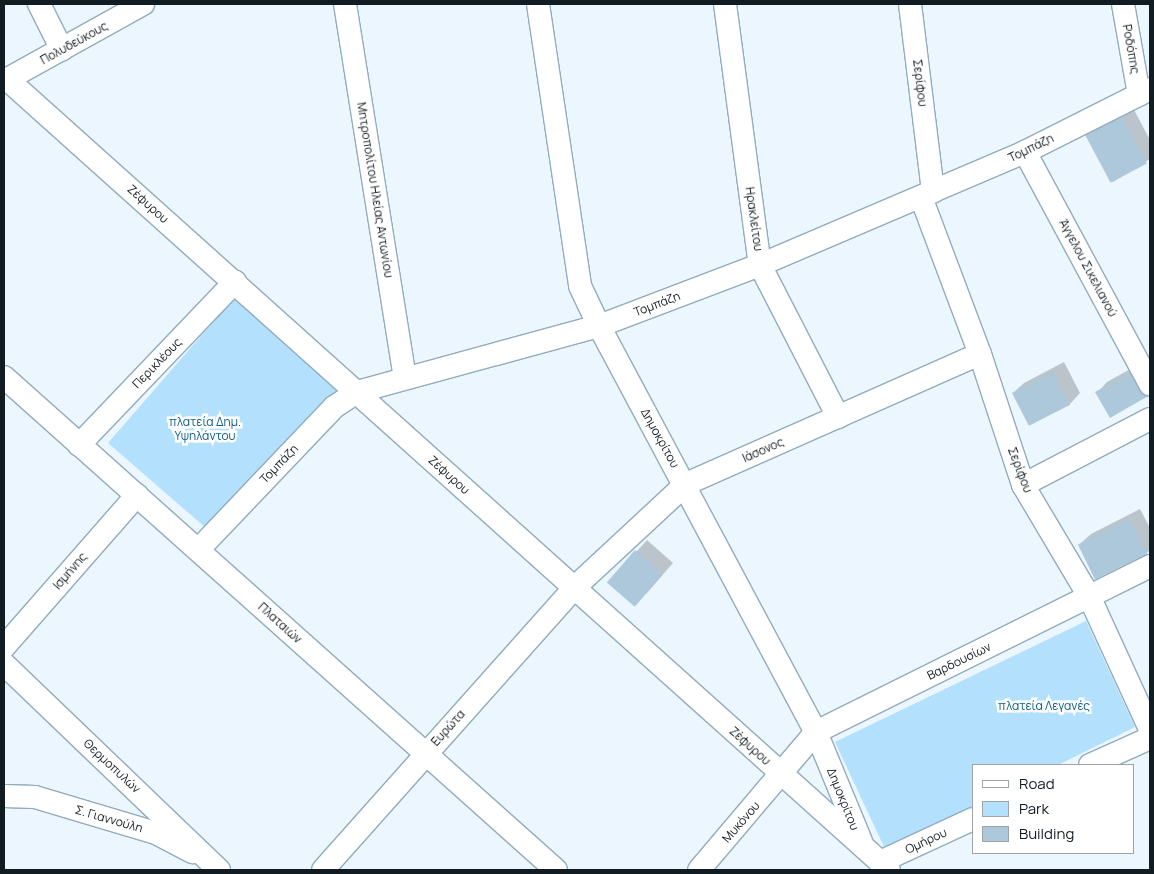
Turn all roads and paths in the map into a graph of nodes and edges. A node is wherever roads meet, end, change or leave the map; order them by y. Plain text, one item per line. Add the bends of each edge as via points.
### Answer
1 (40, 4) edge
2 (143, 4) edge
3 (345, 4) edge
4 (538, 4) edge
5 (725, 4) edge
6 (910, 4) edge
7 (1123, 4) edge
8 (62, 50) junction
9 (6, 80) edge
10 (1145, 92) edge
11 (1025, 152) junction
12 (927, 195) junction
13 (760, 265) junction
14 (235, 282) junction
15 (598, 326) junction
16 (980, 354) junction
17 (4, 377) edge
18 (405, 377) junction
19 (1150, 384) edge
20 (357, 392) junction
21 (838, 417) junction
22 (1150, 419) edge
23 (79, 444) junction
24 (686, 484) junction
25 (1023, 485) junction
26 (136, 495) junction
27 (198, 550) junction
28 (1150, 566) edge
29 (574, 588) junction
30 (1089, 596) junction
31 (4, 647) edge
32 (4, 664) edge
33 (1150, 730) edge
34 (816, 732) junction
35 (1150, 738) edge
36 (425, 753) junction
37 (1092, 764) edge
38 (782, 775) junction
39 (4, 796) edge
40 (972, 820) edge
41 (863, 847) junction
42 (214, 865) edge
43 (885, 866) edge
44 (323, 870) edge
45 (556, 870) edge
46 (699, 870) edge

1 - 8 street
2 - 8 street, Πολυδεύκους
3 - 18 street, Μητροπολίτου Ηλείας Αντωνίου
4 - 15 street, Δημοκρίτου via 571,244 580,286
5 - 13 street, Ηρακλείτου
6 - 12 street, Σερίφου
7 - 10 street, Ροδόπης
8 - 9 street, Πολυδεύκους
9 - 14 street, Ζέφυρου
10 - 11 street, Τομπάζη
11 - 12 street, Τομπάζη
11 - 19 street, Άγγελου Σικελιανού
12 - 13 street, Τομπάζη
12 - 16 street, Σερίφου
13 - 15 street, Τομπάζη
13 - 21 street, Ηρακλείτου
14 - 20 street, Ζέφυρου
14 - 23 street, Περικλέους
15 - 18 street, Τομπάζη
15 - 24 street, Δημοκρίτου
16 - 21 street, Ιάσονος
16 - 25 street, Σερίφου
17 - 23 street, Πλαταιών
18 - 20 street, Τομπάζη
20 - 27 street, Τομπάζη via 334,407
20 - 29 street, Ζέφυρου
21 - 24 street, Ιάσονος
22 - 25 street
23 - 26 street, Πλαταιών
24 - 29 street, Ιάσονος
24 - 34 street, Δημοκρίτου
25 - 30 street, Σερίφου
26 - 27 street, Πλαταιών
26 - 31 street, Ισμήνης
27 - 36 street, Πλαταιών
28 - 30 street, Βαρδουσίων
29 - 36 street, Ευρώτα
29 - 38 street, Ζέφυρου
30 - 33 street, Σερίφου
30 - 34 street, Βαρδουσίων
32 - 42 street, Θερμοπυλών
34 - 38 street, Βαρδουσίων
34 - 41 street, Δημοκρίτου
35 - 37 street
36 - 44 street, Ευρώτα
36 - 45 street, Πλαταιών
38 - 41 street, Ζέφυρου
38 - 46 street, Μυκόνου
39 - 42 street, Σ. Γιαννούλη via 35,797 156,832
40 - 43 street, Ομήρου
41 - 43 street, Ζέφυρου

